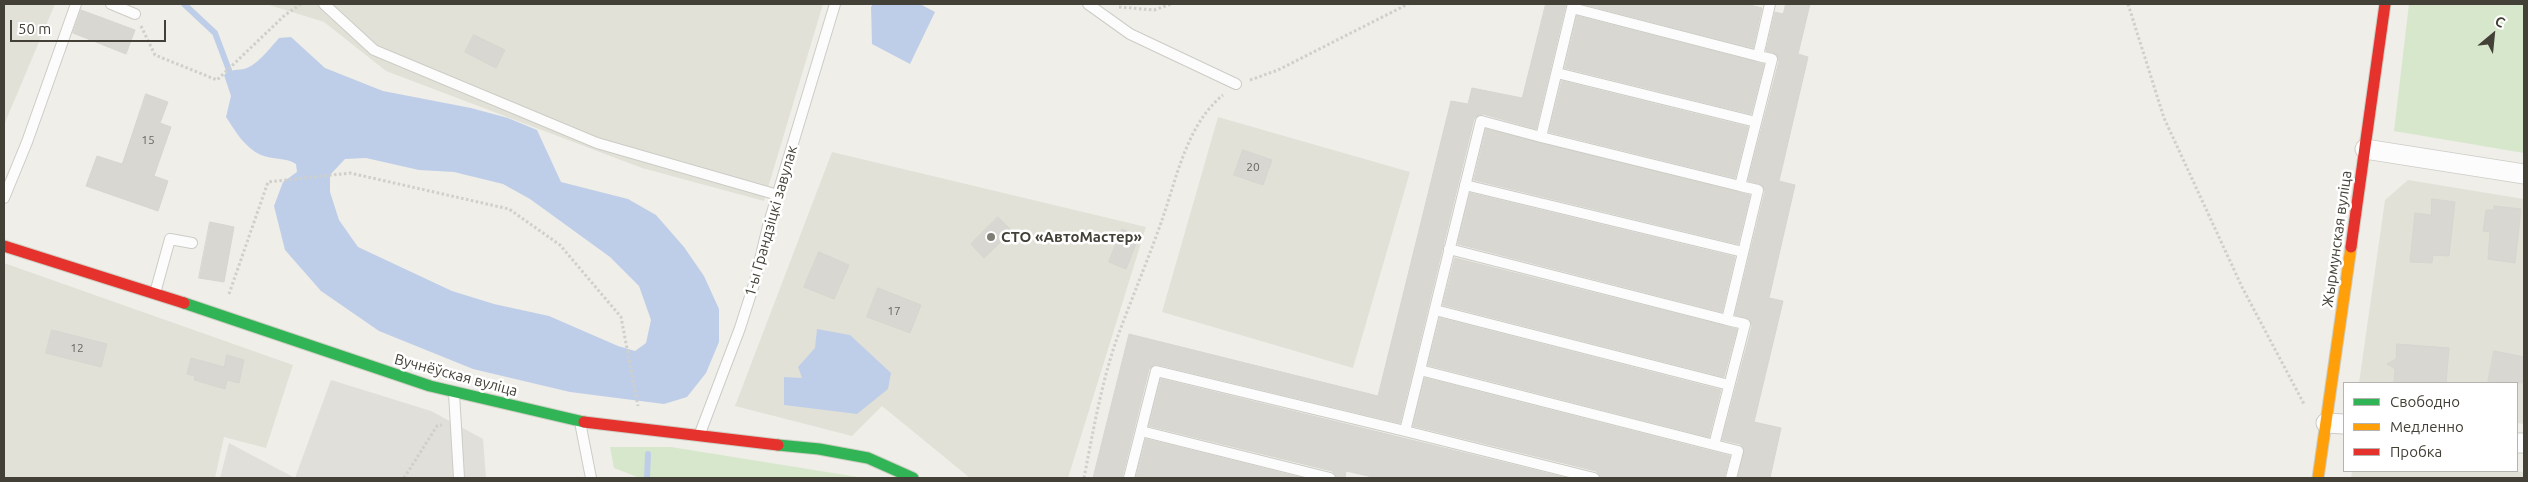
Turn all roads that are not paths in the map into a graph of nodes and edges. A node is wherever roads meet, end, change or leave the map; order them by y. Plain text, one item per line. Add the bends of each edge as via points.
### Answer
1 (76, 4) edge
2 (111, 4) edge
3 (324, 4) edge
4 (835, 4) edge
5 (1088, 4) edge
6 (1770, 4) edge
7 (2385, 4) edge
8 (1573, 6) edge
9 (135, 14) road end
10 (1758, 56) junction
11 (1557, 73) junction
12 (1236, 84) road end
13 (1756, 122) junction
14 (1541, 137) junction
15 (2365, 149) junction
16 (2524, 174) edge
17 (1465, 184) junction
18 (1740, 186) junction
19 (778, 195) junction
20 (4, 198) edge
21 (192, 243) dead end
22 (4, 246) edge
23 (1449, 249) junction
24 (1743, 252) junction
25 (154, 294) junction
26 (1435, 310) junction
27 (1727, 320) junction
28 (1420, 370) junction
29 (1730, 386) junction
30 (454, 392) junction
31 (580, 421) junction
32 (2326, 422) junction
33 (2343, 424) edge
34 (1141, 431) junction
35 (1405, 431) junction
36 (699, 436) junction
37 (1714, 445) junction
38 (459, 478) edge
39 (591, 478) edge
40 (913, 478) edge
41 (1129, 478) edge
42 (1330, 478) edge
43 (1594, 478) edge
44 (1731, 478) edge
45 (2318, 478) edge

1 - 20 lane
2 - 9 lane
3 - 19 lane via 374,50 597,143
4 - 19 lane, 1-ы Грандзіцкі завулак
5 - 12 lane via 1130,34
6 - 10 lane
7 - 15 street, Жырмунская вуліца
8 - 10 lane
8 - 11 lane
10 - 13 lane via 1772,59
11 - 13 lane
11 - 14 lane
13 - 18 lane
14 - 17 lane via 1481,121
14 - 18 lane
15 - 16 street
15 - 32 street, Жырмунская вуліца
17 - 23 lane
17 - 24 lane
18 - 24 lane via 1758,190
19 - 36 lane, 1-ы Грандзіцкі завулак via 740,328
21 - 25 lane via 170,239
22 - 25 street, Вучнёўская вуліца
23 - 26 lane
23 - 27 lane
24 - 27 lane
25 - 30 street, Вучнёўская вуліца via 332,355
26 - 28 lane
26 - 29 lane
27 - 29 lane via 1745,324
28 - 35 lane
28 - 37 lane
29 - 37 lane
30 - 31 street, Вучнёўская вуліца
30 - 38 lane
31 - 36 street, Вучнёўская вуліца
31 - 39 lane
32 - 33 street
32 - 45 street, Жырмунская вуліца
34 - 35 lane via 1156,371
34 - 41 lane
34 - 42 lane
35 - 43 lane
36 - 40 street, Вучнёўская вуліца via 848,454 868,458
37 - 44 lane via 1738,451

